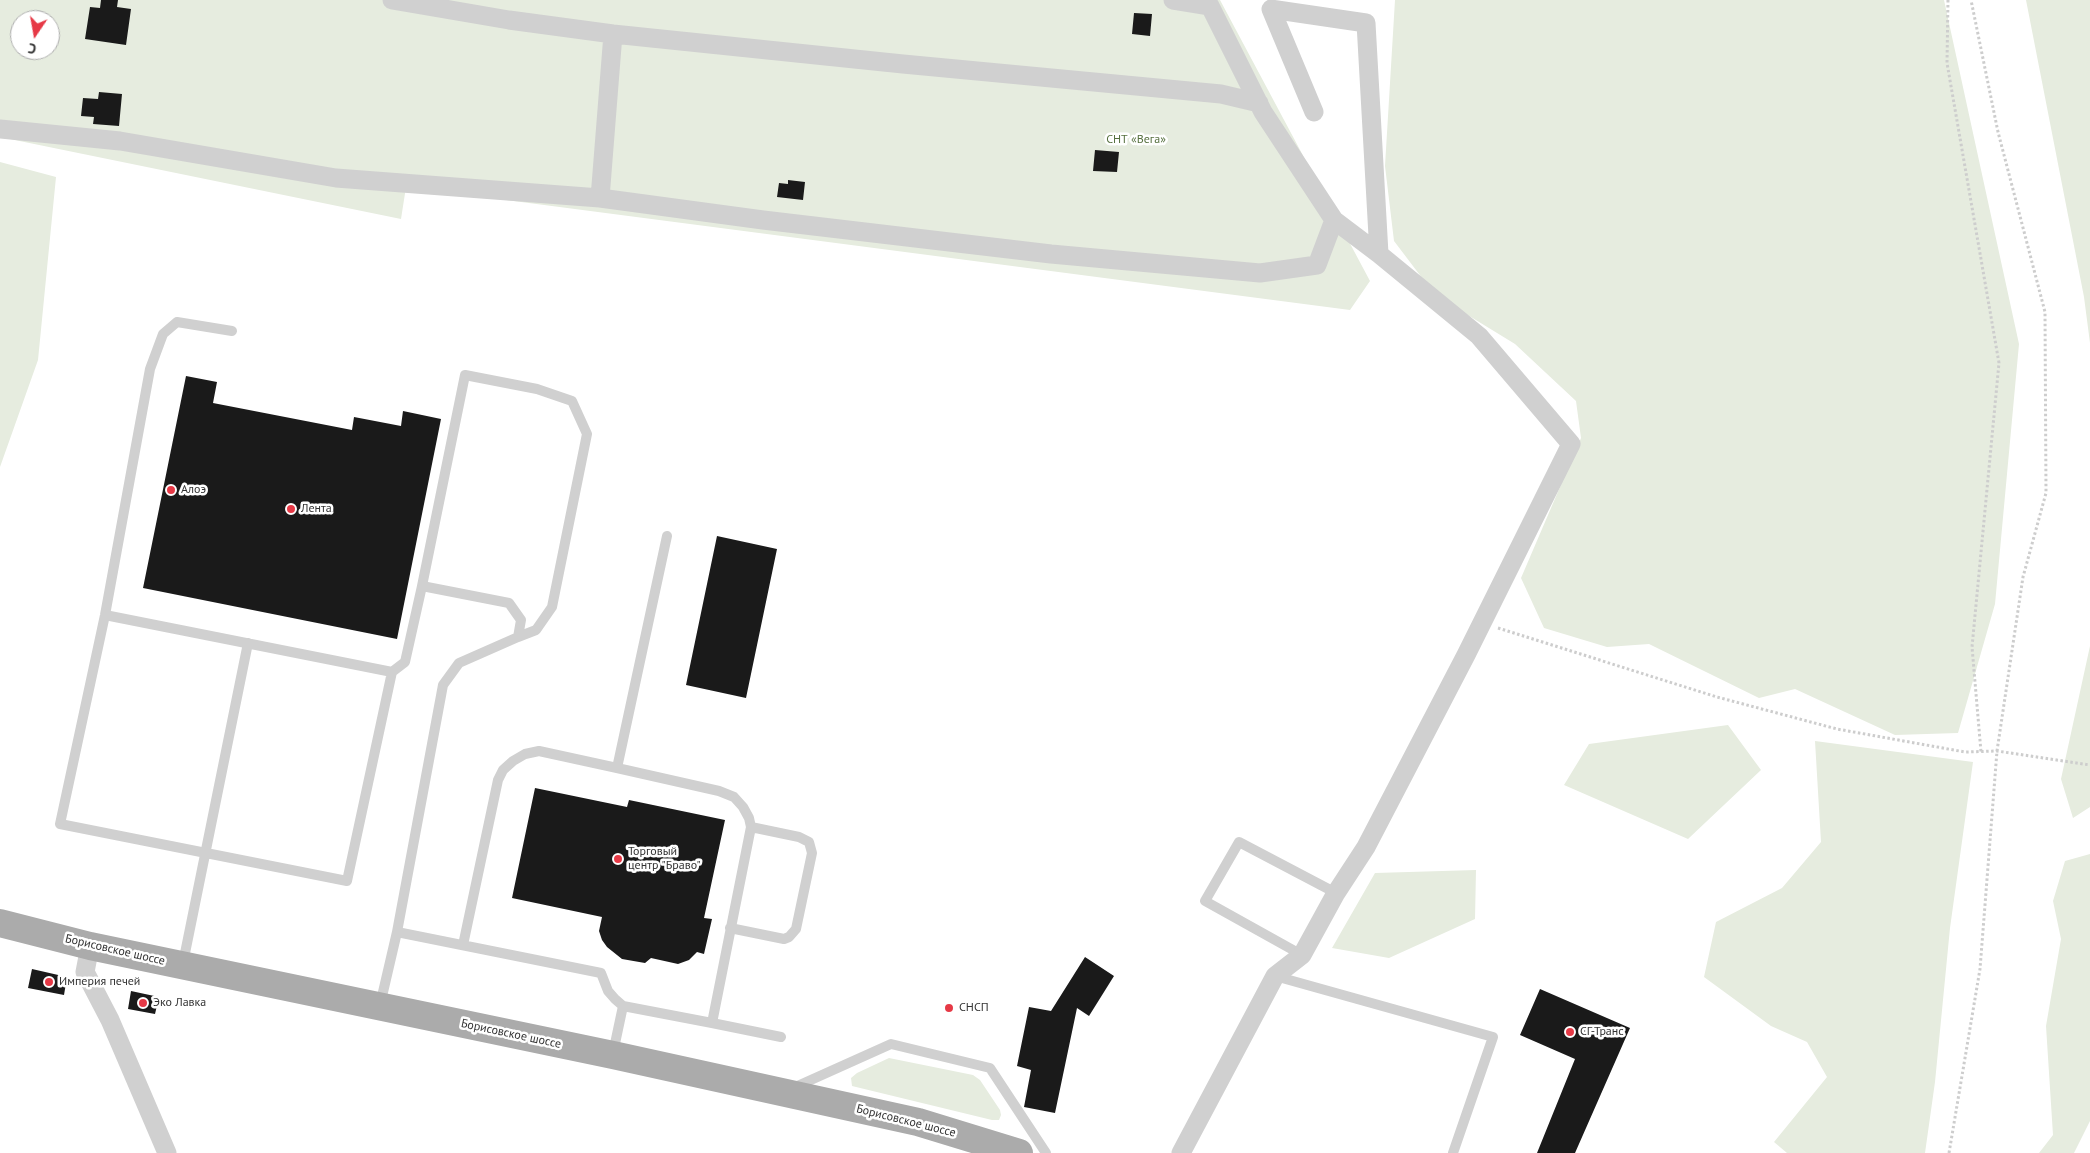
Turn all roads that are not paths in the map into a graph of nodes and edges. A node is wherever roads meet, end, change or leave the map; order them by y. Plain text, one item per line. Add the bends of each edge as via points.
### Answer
1 (392, 0) edge
2 (1172, 0) edge
3 (613, 34) junction
4 (1259, 103) junction
5 (1314, 112) dead end
6 (0, 129) edge
7 (600, 198) junction
8 (1334, 220) junction
9 (1379, 254) junction
10 (232, 331) dead end
11 (667, 536) dead end
12 (422, 586) junction
13 (105, 615) junction
14 (518, 637) junction
15 (248, 643) junction
16 (392, 672) junction
17 (617, 768) junction
18 (751, 827) junction
19 (205, 853) junction
20 (1336, 893) junction
21 (0, 923) edge
22 (730, 928) junction
23 (397, 932) junction
24 (463, 945) junction
25 (90, 946) junction
26 (1302, 955) junction
27 (183, 965) junction
28 (1274, 976) junction
29 (379, 1006) junction
30 (624, 1006) junction
31 (712, 1023) junction
32 (781, 1036) dead end
33 (613, 1055) junction
34 (783, 1092) junction
35 (167, 1153) edge
36 (1020, 1153) edge
37 (1046, 1153) edge
38 (1181, 1153) edge
39 (1453, 1153) edge

1 - 3 street
2 - 4 street via 1210,6
3 - 4 street via 1221,94
3 - 7 street
4 - 8 street
5 - 9 street via 1271,9 1366,23
6 - 7 street via 120,141 336,178
7 - 8 street via 1051,254 1260,273 1317,265
8 - 9 street
9 - 20 street via 1479,336 1571,444 1483,623 1366,847
10 - 13 lane via 177,322 163,334 150,369
11 - 17 lane
12 - 14 lane via 509,603 521,620
12 - 14 lane via 465,375 537,389 572,401 587,434 552,607 536,630
12 - 16 lane via 405,662
13 - 15 lane
13 - 19 lane via 60,824
14 - 23 lane via 460,663 443,685
15 - 16 lane
15 - 19 lane
16 - 19 lane via 347,881
17 - 18 lane via 734,797 743,807
17 - 24 lane via 539,751 525,754 503,770 498,780
18 - 22 lane
18 - 22 lane via 799,837 809,842 812,853 794,933 784,938
19 - 27 lane
20 - 26 street
20 - 26 lane via 1239,842 1205,900
21 - 25 main road, Борисовское шоссе
22 - 31 lane
23 - 24 lane
23 - 29 lane
24 - 30 lane via 602,973 608,991
25 - 27 main road, Борисовское шоссе
25 - 35 street via 85,972 110,1020
26 - 28 street
27 - 29 main road, Борисовское шоссе
28 - 38 street
28 - 39 lane via 1493,1037
29 - 33 main road, Борисовское шоссе
30 - 31 lane
30 - 33 lane
31 - 32 lane
33 - 34 main road, Борисовское шоссе
34 - 36 main road, Борисовское шоссе via 918,1122
34 - 37 lane via 891,1044 990,1068

